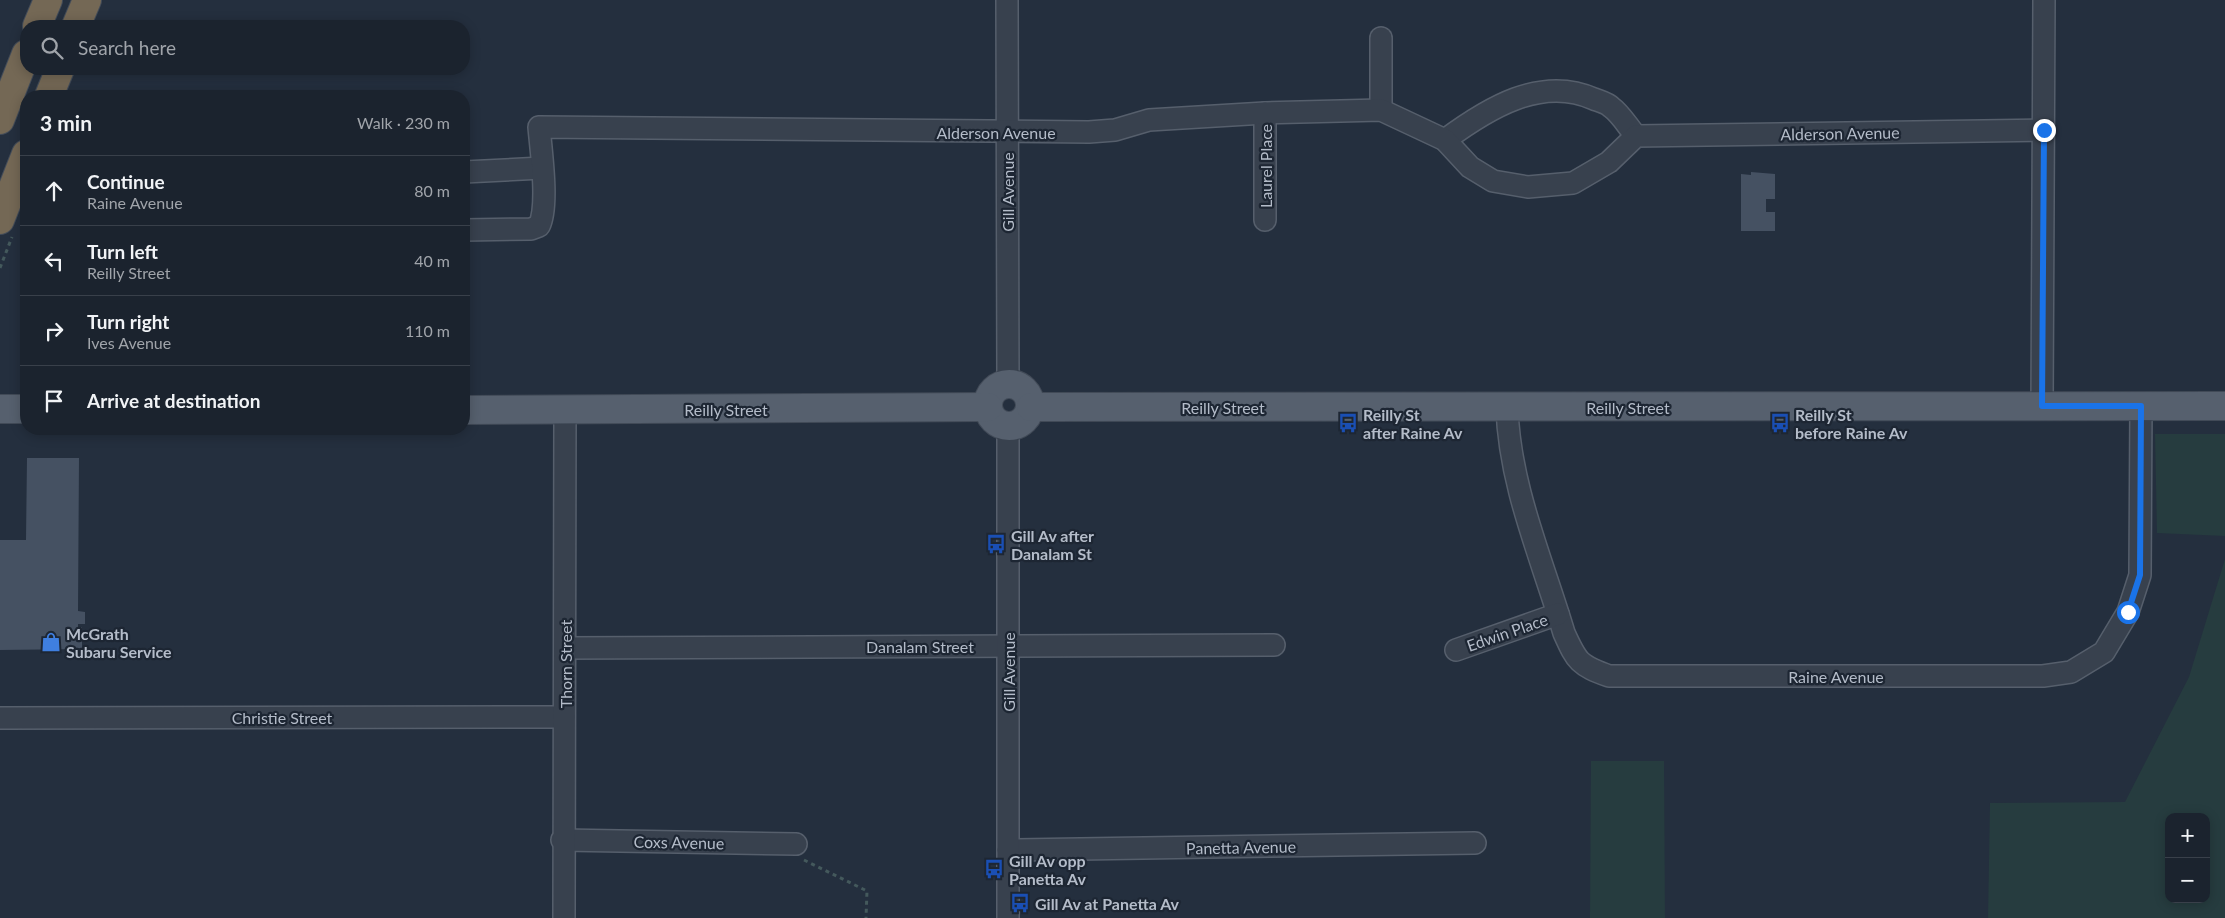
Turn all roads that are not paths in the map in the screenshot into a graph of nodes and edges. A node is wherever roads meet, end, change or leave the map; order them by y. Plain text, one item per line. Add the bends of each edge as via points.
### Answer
1 (48, 0) edge
2 (87, 0) edge
3 (1007, 0) edge
4 (2044, 0) edge
5 (40, 20) edge
6 (79, 20) edge
7 (1382, 38) dead end
8 (20, 69) edge
9 (58, 75) edge
10 (51, 90) edge
11 (1381, 110) junction
12 (1265, 113) junction
13 (0, 120) edge
14 (2044, 130) junction
15 (1007, 133) junction
16 (1636, 136) junction
17 (1445, 140) junction
18 (542, 168) junction
19 (20, 169) edge
20 (470, 172) edge
21 (0, 220) edge
22 (1266, 220) dead end
23 (470, 230) edge
24 (1008, 384) junction
25 (1030, 406) junction
26 (2042, 406) junction
27 (2141, 406) junction
28 (2225, 406) edge
29 (988, 407) junction
30 (1507, 407) junction
31 (0, 409) edge
32 (20, 409) edge
33 (470, 410) edge
34 (565, 410) junction
35 (1008, 426) junction
36 (1558, 614) junction
37 (1274, 645) dead end
38 (1008, 646) junction
39 (565, 648) junction
40 (1456, 650) dead end
41 (564, 717) junction
42 (0, 718) edge
43 (562, 840) junction
44 (1474, 843) dead end
45 (796, 844) dead end
46 (1008, 850) junction
47 (564, 918) edge
48 (1008, 918) edge

1 - 5 highway
2 - 6 highway
3 - 15 street, Gill Avenue
4 - 14 street
7 - 11 street
8 - 13 highway
9 - 10 highway
11 - 12 street, Alderson Avenue
11 - 17 street, Alderson Avenue
12 - 15 street, Alderson Avenue via 1149,120 1115,130 1090,132
12 - 22 street, Laurel Place
14 - 16 street, Alderson Avenue
14 - 26 street
15 - 18 street, Alderson Avenue via 539,127
15 - 24 street, Gill Avenue
16 - 17 street via 1611,106 1580,93 1558,92 1526,94 1495,107
16 - 17 street, Alderson Avenue via 1609,162 1573,183 1528,186 1493,181 1470,167
18 - 20 street
18 - 23 street via 542,221 539,226 531,229
19 - 21 highway
24 - 25 main road via 1022,388
24 - 29 main road via 995,389 988,400
25 - 30 main road, Reilly Street
25 - 35 main road via 1026,419
26 - 27 main road, Reilly Street
26 - 30 main road, Reilly Street
27 - 28 main road, Reilly Street
27 - 36 street, Raine Avenue via 2140,575 2128,612 2104,652 2071,672 2043,676 1609,676 1583,666 1572,651
29 - 34 main road, Reilly Street
29 - 35 main road via 997,423
30 - 36 street, Raine Avenue via 1514,473
31 - 32 main road
33 - 34 main road, Reilly Street
34 - 39 street, Thorn Street
35 - 38 street, Gill Avenue
36 - 40 street, Edwin Place
37 - 38 street, Danalam Street
38 - 39 street, Danalam Street
38 - 46 street, Gill Avenue
39 - 41 street, Thorn Street
41 - 42 street, Christie Street
41 - 43 street, Thorn Street
43 - 45 street, Coxs Avenue
43 - 47 street, Thorn Street
44 - 46 street, Panetta Avenue
46 - 48 street, Gill Avenue

